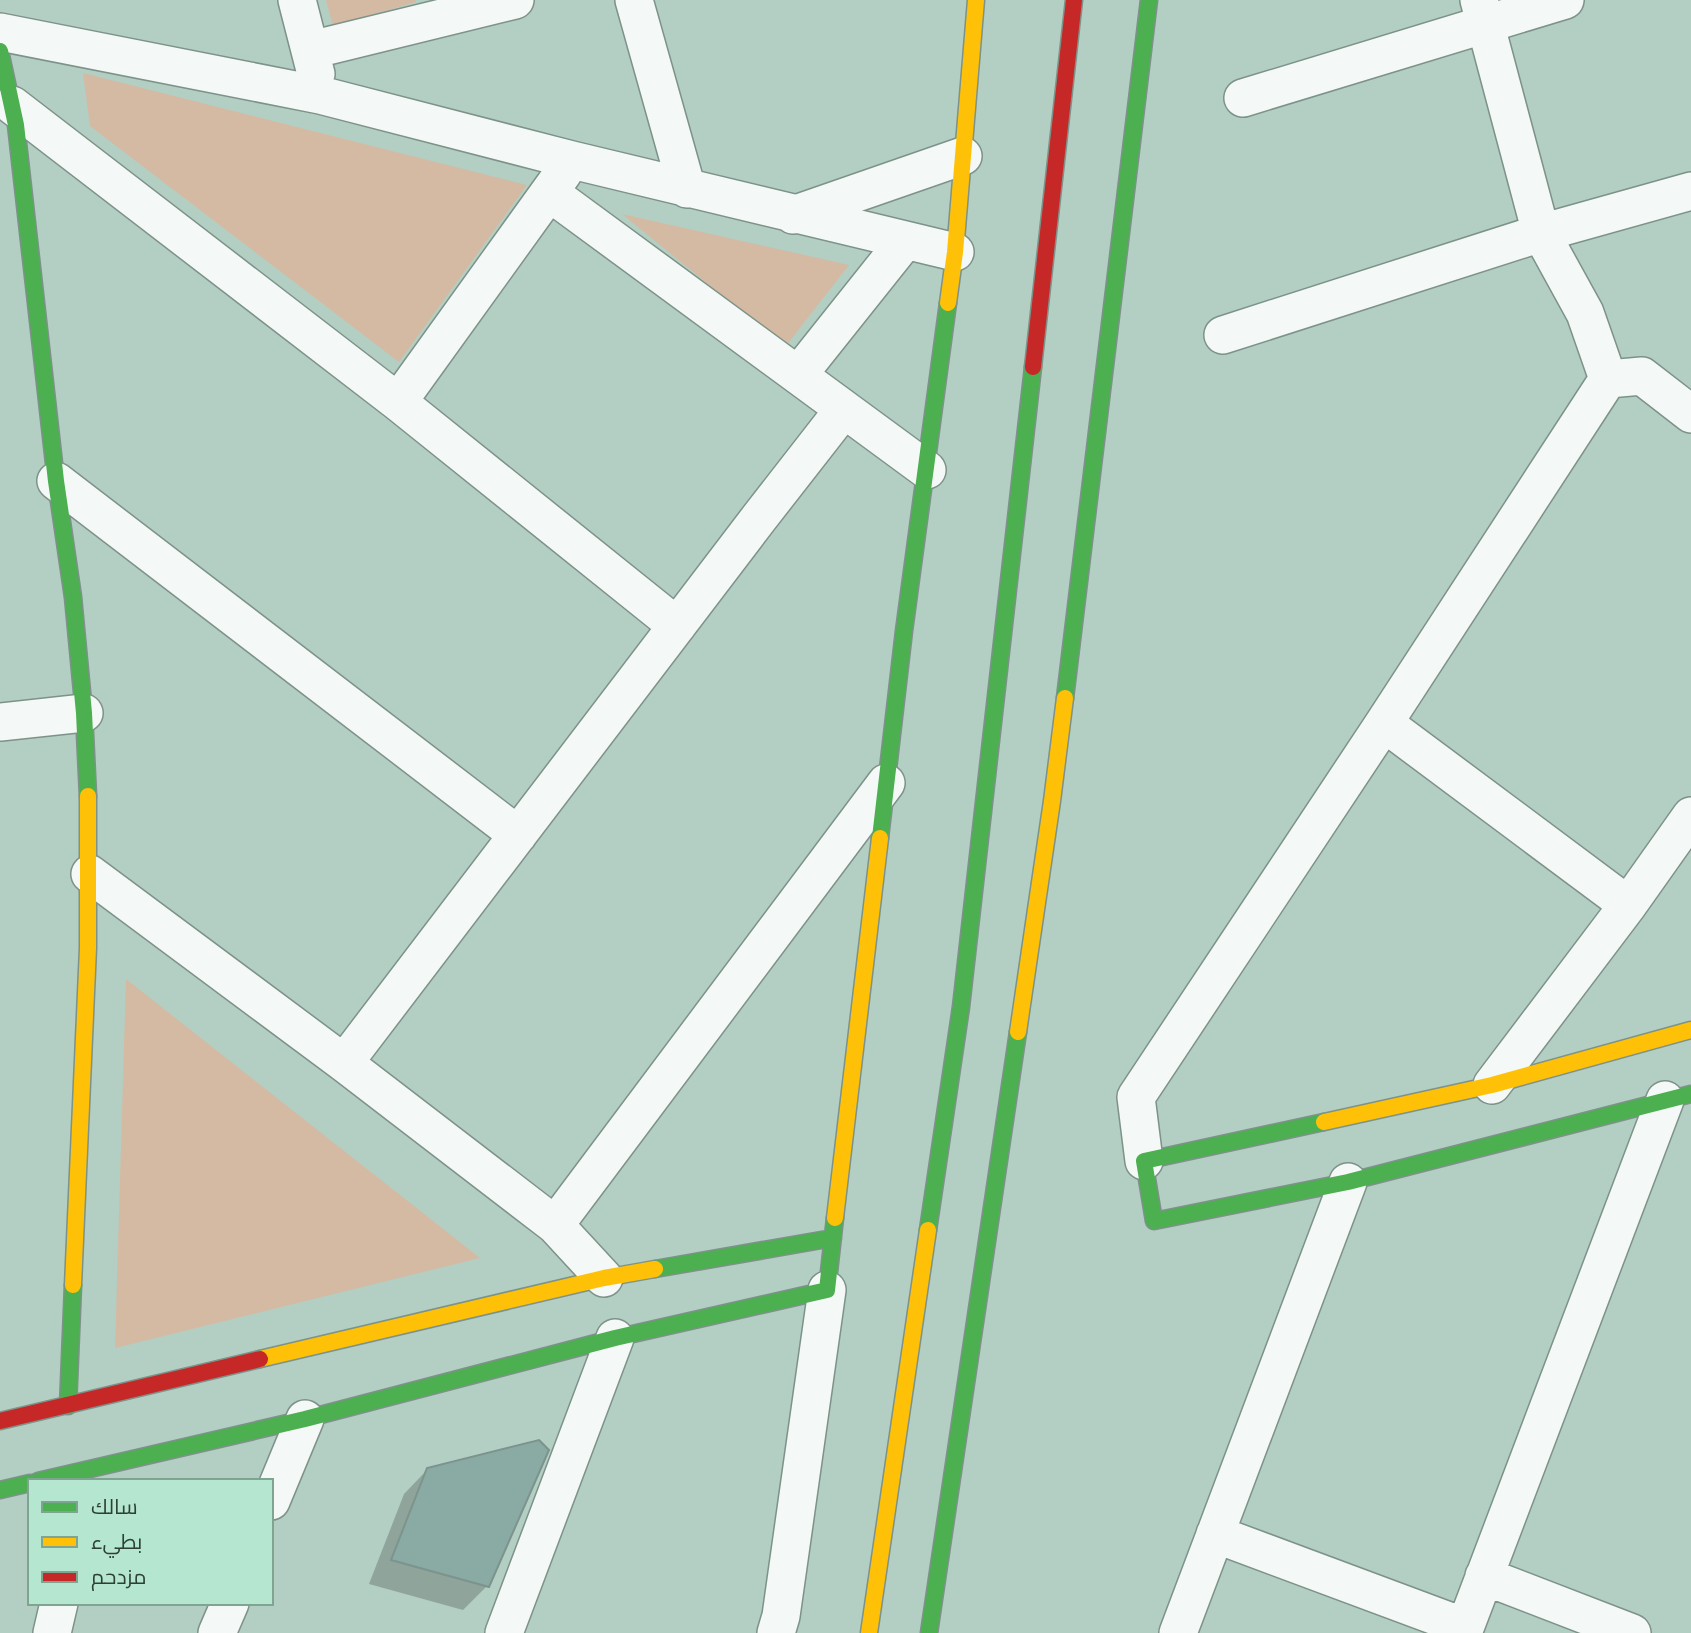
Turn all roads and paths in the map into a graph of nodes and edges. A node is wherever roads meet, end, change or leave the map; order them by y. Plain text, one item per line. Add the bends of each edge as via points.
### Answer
1 (297, 0) edge
2 (515, 0) edge
3 (634, 0) edge
4 (976, 0) edge
5 (1074, 0) edge
6 (1149, 0) edge
7 (1565, 0) edge
8 (438, 9) edge
9 (1482, 12) edge
10 (0, 32) edge
11 (311, 50) junction
12 (0, 51) edge
13 (320, 95) junction
14 (1243, 98) dead end
15 (9, 119) edge
16 (963, 156) junction
17 (572, 160) junction
18 (687, 189) junction
19 (1691, 191) edge
20 (550, 192) junction
21 (793, 215) junction
22 (1541, 233) junction
23 (904, 242) junction
24 (955, 252) junction
25 (1223, 335) dead end
26 (798, 375) junction
27 (1608, 379) junction
28 (398, 402) junction
29 (844, 409) junction
30 (1691, 414) edge
31 (927, 470) junction
32 (56, 481) junction
33 (677, 626) junction
34 (84, 713) junction
35 (0, 722) edge
36 (1384, 723) junction
37 (886, 783) junction
38 (1691, 817) edge
39 (518, 835) junction
40 (90, 874) junction
41 (1628, 905) junction
42 (1691, 1030) edge
43 (344, 1063) junction
44 (1492, 1085) junction
45 (1678, 1097) edge
46 (1144, 1161) junction
47 (1348, 1182) junction
48 (555, 1225) junction
49 (833, 1238) junction
50 (606, 1284) junction
51 (827, 1290) junction
52 (614, 1332) junction
53 (68, 1406) junction
54 (305, 1419) junction
55 (0, 1421) edge
56 (92, 1474) edge
57 (53, 1479) edge
58 (28, 1483) edge
59 (0, 1490) edge
60 (273, 1496) edge
61 (1215, 1534) junction
62 (1485, 1576) junction
63 (59, 1605) edge
64 (229, 1605) edge
65 (1464, 1630) edge
66 (52, 1633) edge
67 (217, 1633) edge
68 (504, 1633) edge
69 (776, 1633) edge
70 (869, 1633) edge
71 (929, 1633) edge
72 (1178, 1633) edge
73 (1632, 1633) edge

1 - 11 street
2 - 8 street
3 - 18 street
4 - 16 street
5 - 70 street via 961,1007
6 - 71 street via 1052,802
7 - 9 street
8 - 11 street
9 - 14 street
9 - 22 street
10 - 13 street
11 - 13 street
12 - 15 street
13 - 17 street
15 - 28 street
15 - 32 street
16 - 21 street
16 - 24 street
17 - 18 street
17 - 20 street
18 - 21 street
19 - 22 street
20 - 26 street
20 - 28 street
21 - 23 street
22 - 25 street
22 - 27 street via 1585,313
23 - 24 street
23 - 26 street
24 - 31 street
26 - 29 street
27 - 30 street via 1642,376
27 - 36 street
28 - 33 street
29 - 31 street
29 - 33 street
31 - 37 street
32 - 34 street
32 - 39 street
33 - 39 street
34 - 35 street
34 - 40 street
36 - 41 street
36 - 46 street via 1136,1097
37 - 48 street
37 - 49 street
38 - 41 street
39 - 43 street
40 - 43 street
40 - 53 street
41 - 44 street
42 - 44 street
43 - 48 street
44 - 46 street
45 - 47 street
45 - 62 street
46 - 47 street via 1154,1220
47 - 61 street
48 - 50 street
49 - 50 street
49 - 51 street
50 - 53 street
51 - 52 street
51 - 69 street
52 - 54 street
52 - 68 street
53 - 55 street
54 - 56 street
54 - 60 street
56 - 57 street
58 - 59 street
61 - 65 street
61 - 72 street
62 - 65 street
62 - 73 street
63 - 66 street
64 - 67 street

